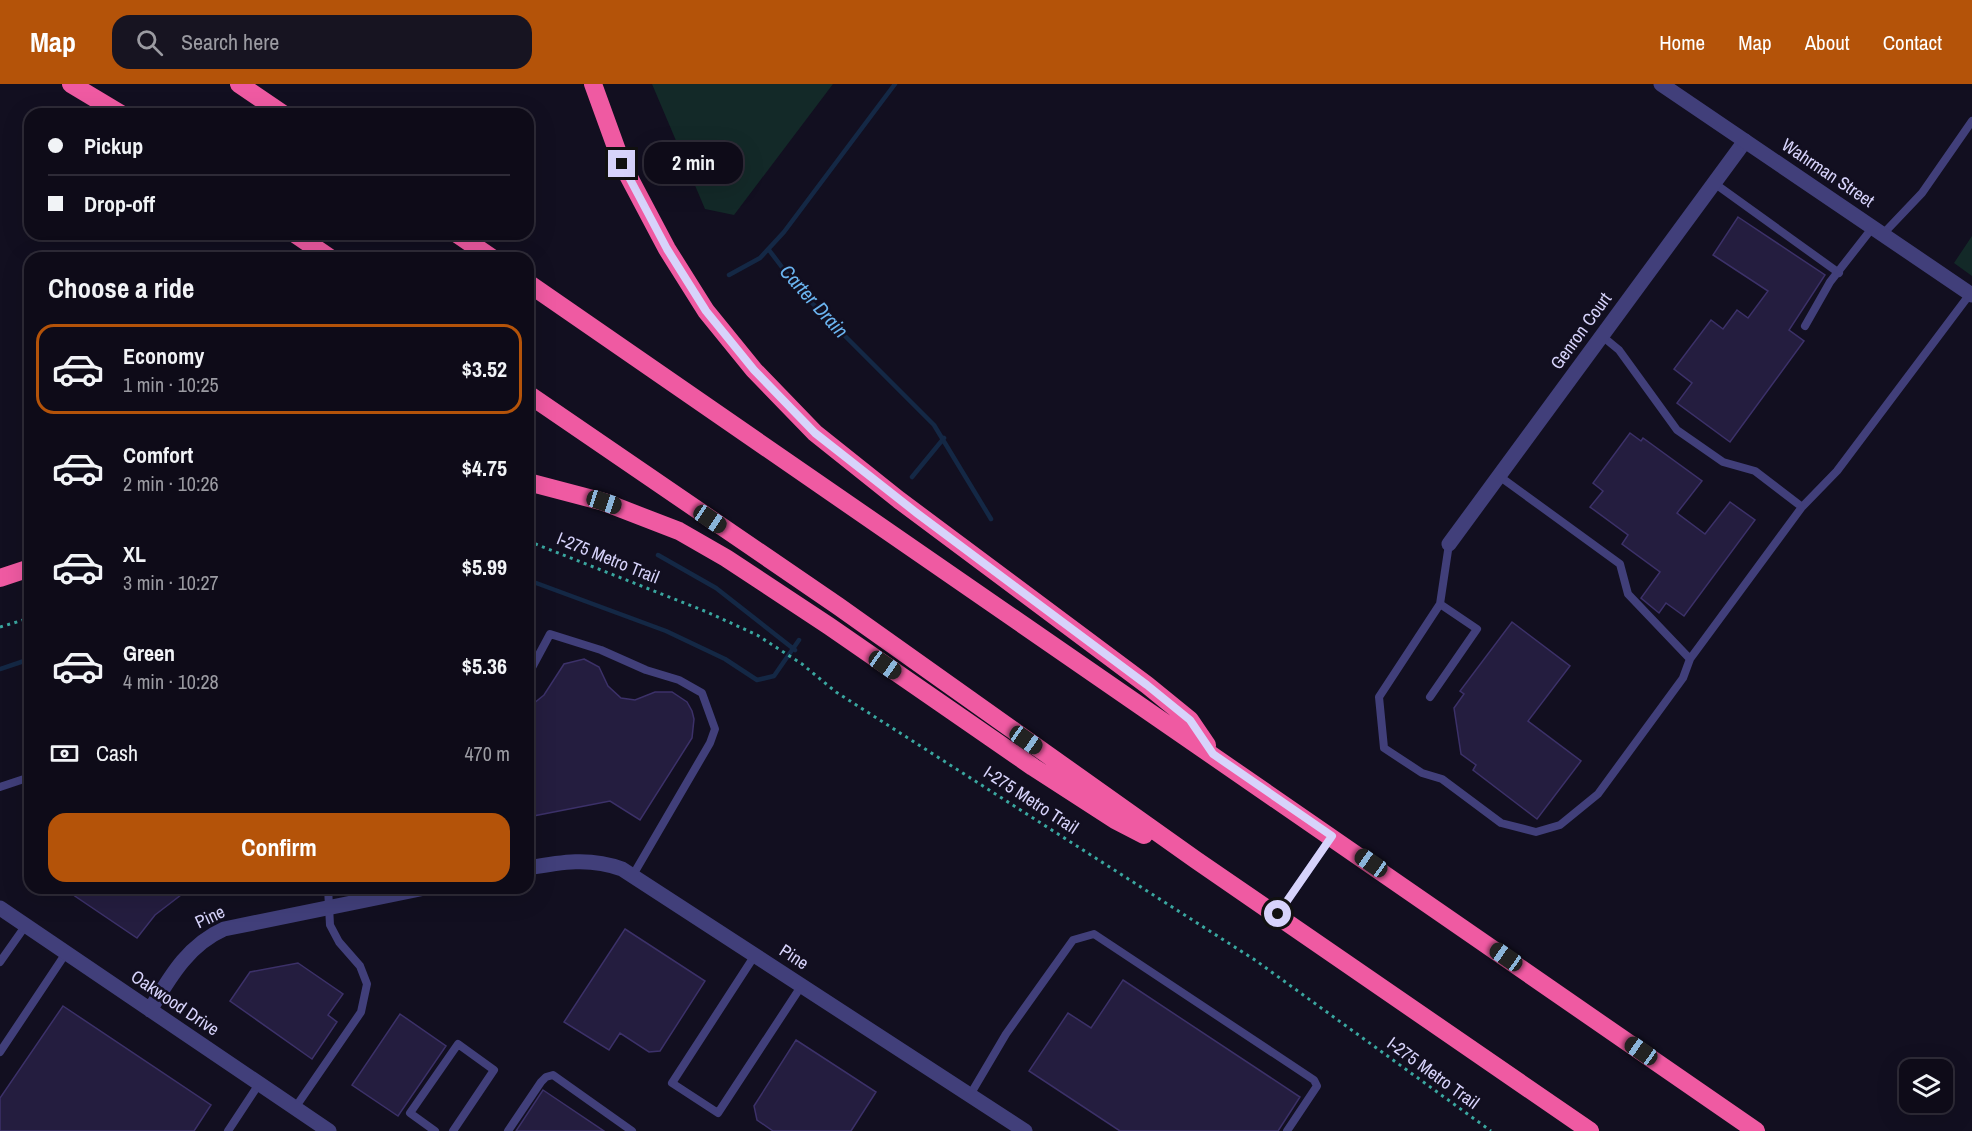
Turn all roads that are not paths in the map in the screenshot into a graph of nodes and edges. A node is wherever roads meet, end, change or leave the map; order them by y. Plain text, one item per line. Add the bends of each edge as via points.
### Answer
1 (71, 84) edge
2 (78, 84) edge
3 (239, 84) edge
4 (593, 84) edge
5 (1661, 84) edge
6 (111, 108) edge
7 (112, 108) edge
8 (274, 108) edge
9 (1972, 121) edge
10 (1745, 141) junction
11 (1714, 183) junction
12 (1878, 231) junction
13 (304, 240) edge
14 (466, 240) edge
15 (321, 252) edge
16 (483, 252) edge
17 (1839, 273) junction
18 (534, 287) edge
19 (1971, 295) edge
20 (1805, 326) dead end
21 (1602, 336) junction
22 (534, 398) edge
23 (1499, 476) junction
24 (534, 484) edge
25 (1802, 507) junction
26 (1449, 544) joint
27 (24, 570) edge
28 (0, 578) edge
29 (1440, 604) junction
30 (1690, 659) junction
31 (534, 664) edge
32 (1430, 697) dead end
33 (1213, 754) junction
34 (24, 779) edge
35 (0, 787) edge
36 (1332, 836) junction
37 (1196, 860) junction
38 (534, 867) edge
39 (633, 875) junction
40 (329, 894) edge
41 (393, 894) edge
42 (330, 906) junction
43 (0, 908) edge
44 (1278, 914) junction
45 (26, 925) junction
46 (66, 953) junction
47 (755, 955) junction
48 (0, 962) edge
49 (802, 986) junction
50 (150, 1010) junction
51 (0, 1052) edge
52 (259, 1084) junction
53 (970, 1095) junction
54 (295, 1108) junction
55 (432, 1130) edge
56 (228, 1131) edge
57 (329, 1131) edge
58 (453, 1131) edge
59 (508, 1131) edge
60 (632, 1131) edge
61 (1025, 1131) edge
62 (1287, 1131) edge
63 (1590, 1131) edge
64 (1756, 1131) edge

1 - 6 highway
2 - 7 highway
3 - 8 highway
4 - 33 highway via 622,164 667,249 706,311 754,370 815,433 1190,720
5 - 10 street, Wahrman Street
9 - 12 lane via 1922,193
10 - 11 street, Genron Court
10 - 12 street, Wahrman Street
11 - 17 lane
11 - 21 street, Genron Court
12 - 17 lane
12 - 19 street, Wahrman Street
13 - 15 highway
14 - 16 highway
17 - 20 lane
18 - 33 highway
19 - 25 lane via 1837,471
21 - 23 street, Genron Court
21 - 25 lane via 1618,350 1677,430 1723,462 1755,471
22 - 37 highway
23 - 26 street, Genron Court
23 - 30 lane via 1620,564 1628,594
24 - 37 highway via 604,502 679,531 735,564 1116,820
25 - 30 lane
26 - 29 lane
27 - 28 highway
29 - 30 lane via 1379,697 1384,748 1422,772 1442,779 1501,823 1536,832 1560,825 1598,794 1683,678
29 - 32 lane via 1477,629
31 - 39 lane via 550,634 679,680 702,693 715,729 710,743
33 - 36 highway
34 - 35 lane
36 - 44 lane
36 - 64 highway
37 - 44 highway
38 - 39 street, Pine via 583,860 611,865
39 - 47 street, Pine
40 - 42 lane
41 - 42 street, Pine
42 - 50 street, Pine via 247,922 209,936 190,951
42 - 54 lane via 330,925 360,966 367,984 362,1012
43 - 45 street, Oakwood Drive
44 - 63 highway
45 - 46 street, Oakwood Drive
45 - 48 lane
46 - 50 street, Oakwood Drive
46 - 51 lane
47 - 49 street, Pine
47 - 49 lane via 672,1083 718,1113
49 - 53 street, Pine
50 - 52 street, Oakwood Drive
52 - 54 street, Oakwood Drive
52 - 56 lane
53 - 61 street, Pine
53 - 62 lane via 1006,1034 1073,940 1094,934 1314,1080 1317,1086
54 - 57 street, Oakwood Drive
55 - 58 lane via 410,1113 458,1044 494,1070
59 - 60 lane via 541,1082 553,1075

